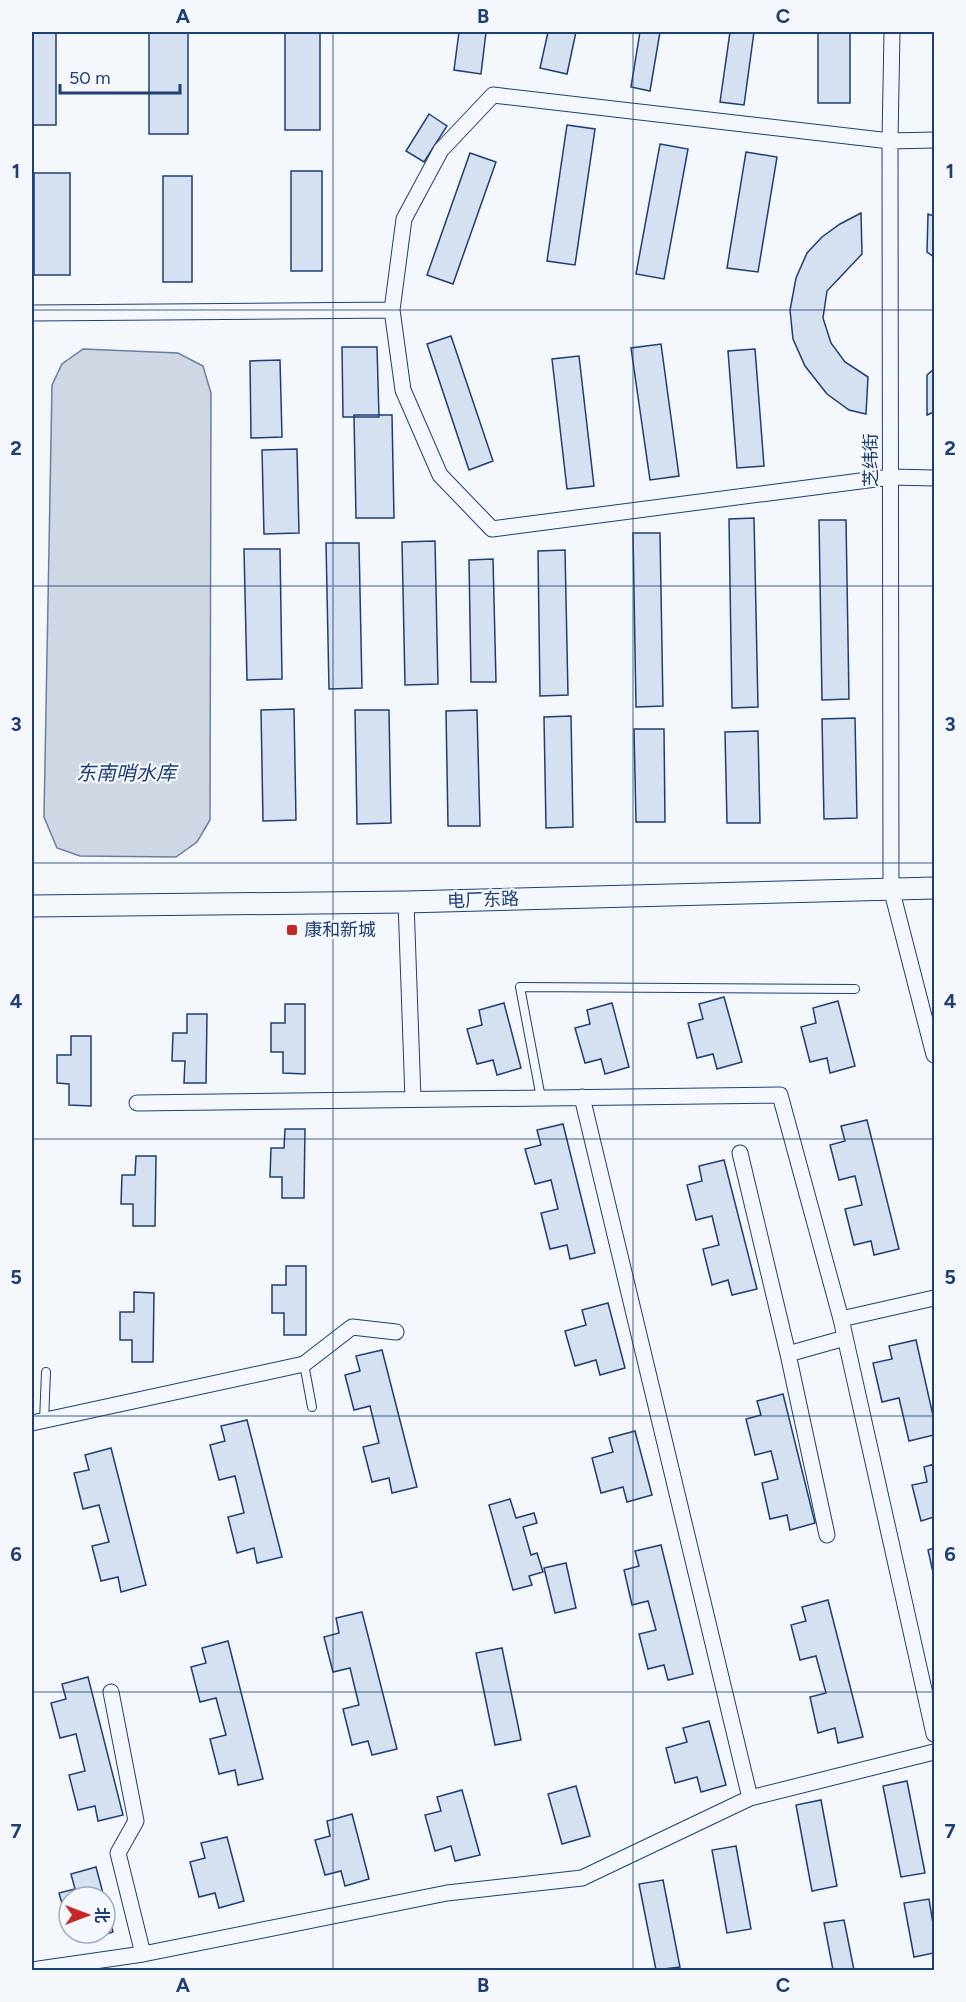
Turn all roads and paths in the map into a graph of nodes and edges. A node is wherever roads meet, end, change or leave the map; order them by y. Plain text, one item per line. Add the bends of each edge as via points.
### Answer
1 (892, 32) edge
2 (934, 140) edge
3 (890, 141) junction
4 (392, 310) junction
5 (32, 313) edge
6 (891, 477) junction
7 (934, 478) edge
8 (891, 888) junction
9 (934, 888) edge
10 (406, 902) junction
11 (32, 906) edge
12 (855, 989) dead end
13 (934, 1055) edge
14 (582, 1097) junction
15 (542, 1098) junction
16 (413, 1099) junction
17 (137, 1103) dead end
18 (740, 1153) dead end
19 (934, 1298) edge
20 (841, 1319) junction
21 (396, 1332) dead end
22 (845, 1338) junction
23 (788, 1354) junction
24 (304, 1364) junction
25 (46, 1372) dead end
26 (312, 1407) dead end
27 (38, 1422) edge
28 (828, 1535) dead end
29 (111, 1692) dead end
30 (934, 1734) edge
31 (934, 1752) edge
32 (750, 1798) junction
33 (143, 1954) junction
34 (32, 1970) edge

1 - 3 street, 芝纬街
2 - 3 street
3 - 4 street via 493,95 441,150 404,219
3 - 6 street, 芝纬街
4 - 5 street
4 - 6 street via 403,390 440,475 492,529
6 - 7 street
6 - 8 street, 芝纬街
8 - 9 street, 电厂东路
8 - 10 street, 电厂东路
8 - 13 street, 芝纬街
10 - 11 street, 电厂东路
10 - 16 street
12 - 15 lane via 520,987
14 - 15 street
14 - 20 street via 780,1095
14 - 32 street
15 - 16 street
16 - 17 street
18 - 23 street
19 - 20 street
20 - 22 street
21 - 24 street via 352,1328
22 - 23 street
22 - 30 street
23 - 28 street
24 - 26 lane
24 - 27 street
25 - 27 lane
29 - 33 street via 136,1821 118,1853
31 - 32 street
32 - 33 street via 582,1878 447,1893
33 - 34 street

